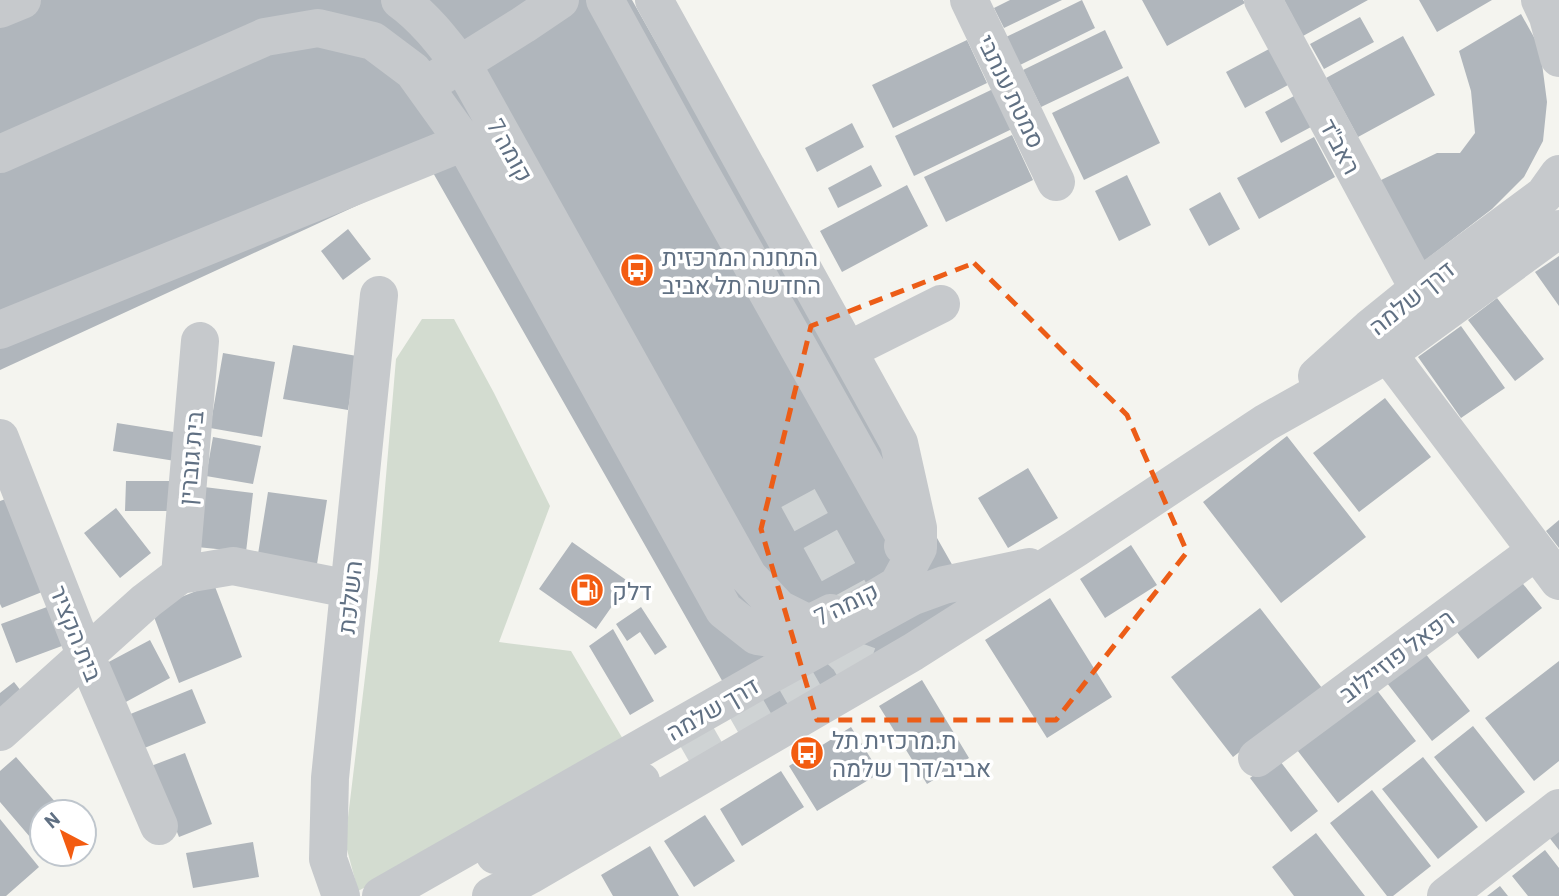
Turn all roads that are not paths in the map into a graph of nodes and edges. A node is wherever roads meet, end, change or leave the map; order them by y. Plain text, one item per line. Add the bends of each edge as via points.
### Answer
1 (22, 0) edge
2 (400, 0) edge
3 (560, 0) edge
4 (605, 0) edge
5 (654, 0) edge
6 (678, 0) edge
7 (968, 0) edge
8 (1263, 0) edge
9 (1540, 0) edge
10 (0, 9) edge
11 (1559, 58) edge
12 (424, 86) junction
13 (464, 142) junction
14 (0, 154) edge
15 (1559, 174) edge
16 (1056, 182) dead end
17 (1559, 229) edge
18 (143, 254) dead end
19 (1429, 281) junction
20 (379, 295) dead end
21 (941, 304) dead end
22 (0, 330) edge
23 (200, 341) dead end
24 (0, 344) edge
25 (857, 346) junction
26 (1388, 354) junction
27 (1265, 424) junction
28 (0, 438) edge
29 (1536, 551) junction
30 (1059, 560) junction
31 (180, 575) junction
32 (1559, 581) edge
33 (349, 589) junction
34 (911, 597) junction
35 (85, 654) junction
36 (0, 732) edge
37 (686, 756) tunnel mouth
38 (1256, 758) dead end
39 (1559, 808) edge
40 (159, 826) dead end
41 (533, 873) edge
42 (392, 890) edge
43 (341, 896) edge
44 (468, 896) edge
45 (491, 896) edge
46 (1446, 896) edge

1 - 10 street
2 - 4 street, קומה 7 via 442,41 468,76 748,576 779,609 810,624 895,578 905,537
3 - 12 street
5 - 13 street via 900,443 918,548 898,585 818,633 782,640 757,636 724,610
6 - 25 street
7 - 16 street, סמטת ענתבי
8 - 19 street, ראב"ד via 1411,275
9 - 11 street
12 - 13 street
12 - 14 street via 413,71 373,41 318,28 265,37
13 - 22 street
15 - 19 street, דרך שלמה via 1544,195
17 - 26 street, דרך שלמה
18 - 24 street
19 - 27 street, דרך שלמה
20 - 33 street, השלכת
21 - 25 street
23 - 31 street, בית גוברין
25 - 34 street via 928,481 937,520 931,569
26 - 27 street, דרך שלמה
26 - 29 street
27 - 30 street, דרך שלמה
28 - 35 street, בית הקציר
29 - 32 street
29 - 38 street, רפאל פוזיילוב
30 - 34 street, דרך שלמה via 944,585
30 - 41 street, דרך שלמה via 913,652
31 - 33 street via 233,566
31 - 35 street
33 - 43 street, השלכת via 330,778 328,846
34 - 42 street, דרך שלמה
35 - 36 street
35 - 40 street, בית הקציר
37 - 41 street
39 - 46 street
41 - 42 street
41 - 44 street
41 - 45 street, דרך שלמה

